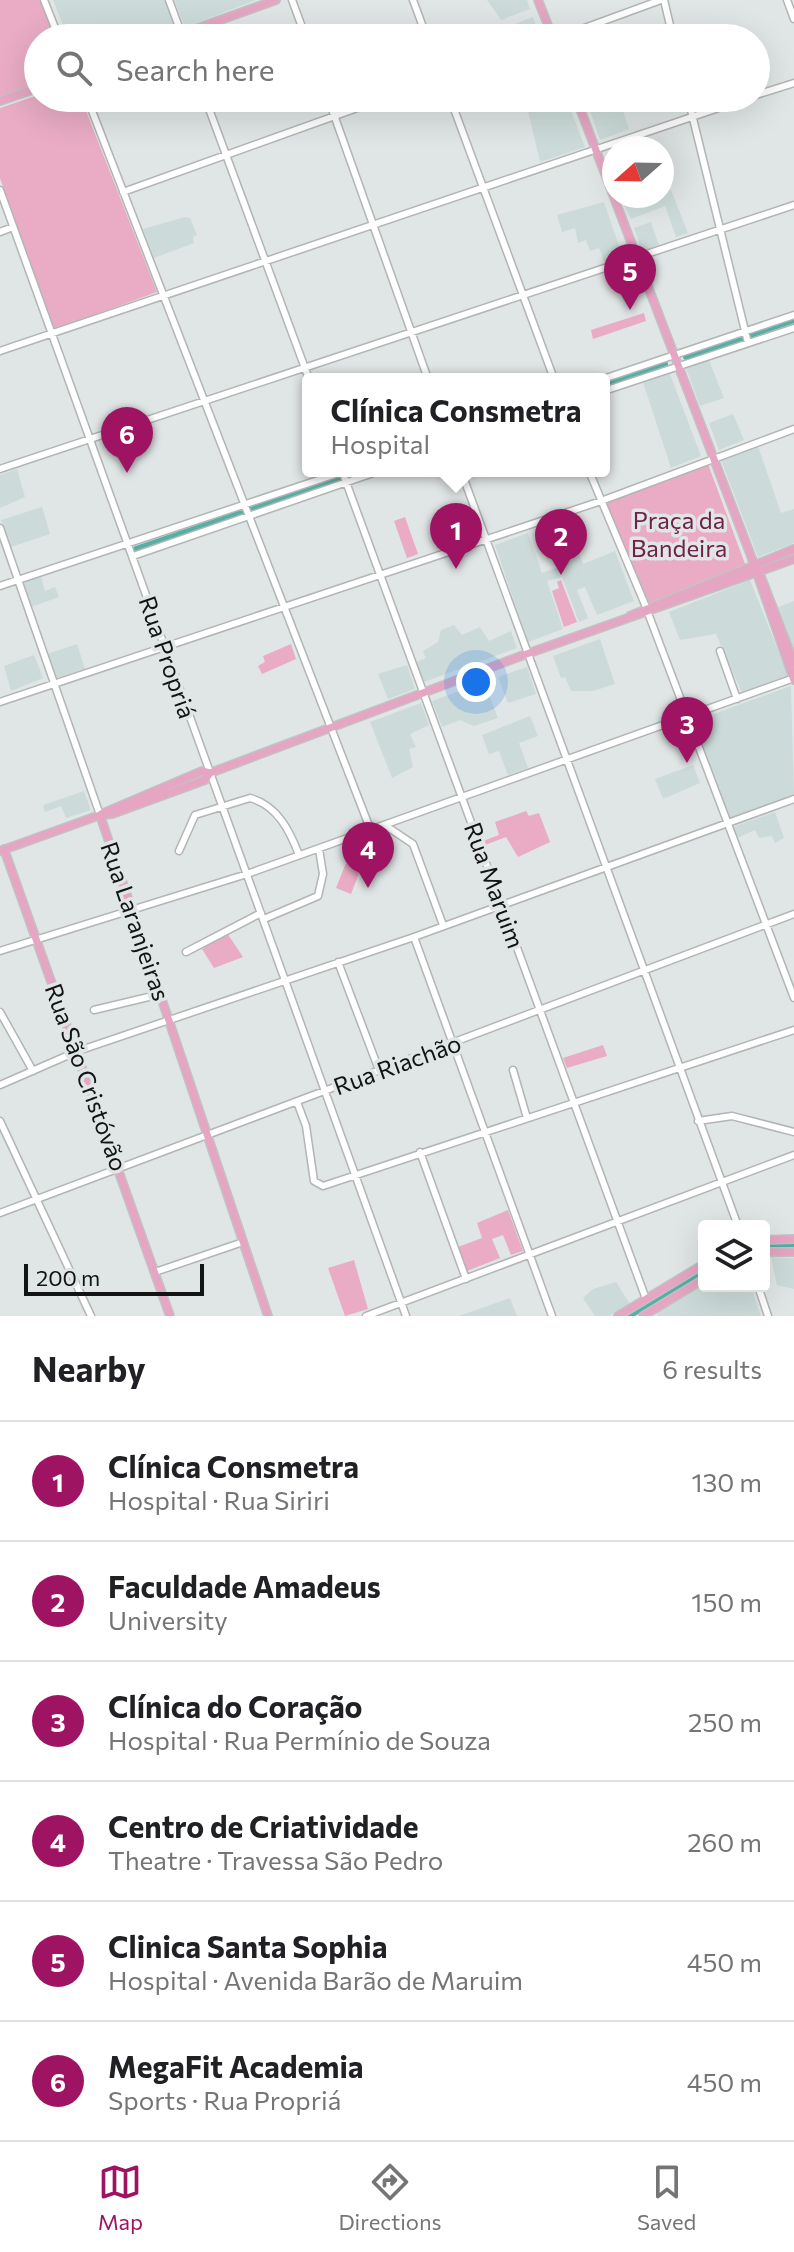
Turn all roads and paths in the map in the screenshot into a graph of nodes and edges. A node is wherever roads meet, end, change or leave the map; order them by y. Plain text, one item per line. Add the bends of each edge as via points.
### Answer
1 (44, 0) edge
2 (169, 0) edge
3 (276, 0) edge
4 (292, 0) edge
5 (413, 0) edge
6 (538, 0) edge
7 (662, 0) edge
8 (787, 0) edge
9 (794, 19) edge
10 (53, 24) edge
11 (178, 24) edge
12 (213, 24) edge
13 (301, 24) edge
14 (422, 24) edge
15 (549, 24) edge
16 (594, 24) edge
17 (669, 24) edge
18 (794, 83) edge
19 (770, 91) edge
20 (24, 93) edge
21 (0, 101) edge
22 (92, 112) edge
23 (210, 112) edge
24 (333, 112) edge
25 (345, 112) edge
26 (455, 112) edge
27 (581, 112) edge
28 (691, 112) edge
29 (704, 112) edge
30 (334, 116) junction
31 (692, 116) junction
32 (596, 150) junction
33 (226, 153) junction
34 (484, 188) junction
35 (0, 190) edge
36 (123, 192) junction
37 (794, 205) edge
38 (373, 224) junction
39 (13, 227) junction
40 (721, 230) junction
41 (0, 232) edge
42 (636, 258) junction
43 (265, 261) junction
44 (164, 294) junction
45 (522, 298) junction
46 (794, 315) edge
47 (792, 329) edge
48 (51, 333) junction
49 (411, 334) junction
50 (746, 337) junction
51 (794, 338) edge
52 (0, 351) edge
53 (672, 357) junction
54 (305, 368) junction
55 (676, 368) junction
56 (307, 373) edge
57 (426, 373) edge
58 (552, 373) edge
59 (610, 377) edge
60 (610, 389) edge
61 (204, 401) junction
62 (794, 429) edge
63 (89, 438) junction
64 (713, 458) junction
65 (0, 469) edge
66 (338, 477) edge
67 (338, 477) edge
68 (345, 477) edge
69 (463, 477) edge
70 (591, 477) edge
71 (601, 501) junction
72 (246, 510) junction
73 (0, 528) edge
74 (486, 540) junction
75 (124, 545) junction
76 (794, 549) edge
77 (134, 554) junction
78 (794, 559) edge
79 (756, 570) junction
80 (379, 576) junction
81 (18, 580) junction
82 (0, 586) edge
83 (285, 609) junction
84 (647, 610) junction
85 (164, 647) junction
86 (720, 651) dead end
87 (528, 654) junction
88 (794, 663) edge
89 (794, 679) edge
90 (54, 684) junction
91 (424, 692) junction
92 (737, 699) junction
93 (0, 702) edge
94 (687, 718) junction
95 (332, 728) junction
96 (566, 758) junction
97 (210, 773) junction
98 (462, 797) junction
99 (794, 799) edge
100 (221, 804) junction
101 (100, 815) junction
102 (727, 824) junction
103 (386, 826) junction
104 (371, 831) junction
105 (0, 840) edge
106 (319, 849) junction
107 (2, 850) edge
108 (179, 851) dead end
109 (299, 855) junction
110 (606, 867) junction
111 (247, 874) junction
112 (503, 904) junction
113 (132, 912) junction
114 (794, 914) edge
115 (262, 916) junction
116 (767, 924) junction
117 (443, 925) junction
118 (37, 937) junction
119 (414, 937) junction
120 (0, 951) edge
121 (186, 952) dead end
122 (338, 962) junction
123 (646, 973) junction
124 (286, 980) junction
125 (161, 994) junction
126 (794, 998) edge
127 (540, 1009) junction
128 (94, 1010) dead end
129 (0, 1012) edge
130 (169, 1021) junction
131 (794, 1030) edge
132 (453, 1044) junction
133 (78, 1051) junction
134 (679, 1067) junction
135 (379, 1070) junction
136 (513, 1070) dead end
137 (33, 1071) junction
138 (0, 1085) edge
139 (325, 1090) junction
140 (297, 1102) junction
141 (575, 1102) junction
142 (527, 1118) junction
143 (0, 1121) edge
144 (698, 1121) junction
145 (485, 1132) junction
146 (794, 1132) edge
147 (208, 1136) junction
148 (420, 1152) junction
149 (794, 1155) edge
150 (120, 1169) junction
151 (355, 1174) junction
152 (722, 1181) junction
153 (37, 1200) junction
154 (0, 1213) edge
155 (736, 1220) edge
156 (617, 1221) junction
157 (794, 1239) edge
158 (770, 1240) edge
159 (243, 1242) junction
160 (770, 1252) edge
161 (794, 1252) edge
162 (531, 1253) junction
163 (698, 1268) edge
164 (155, 1272) junction
165 (466, 1279) junction
166 (698, 1283) edge
167 (760, 1292) edge
168 (646, 1299) junction
169 (402, 1302) junction
170 (647, 1315) edge
171 (91, 1316) edge
172 (170, 1316) edge
173 (268, 1316) edge
174 (366, 1316) edge
175 (406, 1316) edge
176 (552, 1316) edge
177 (618, 1316) edge
178 (768, 1316) edge

1 - 10 street
2 - 11 street
3 - 12 main road
4 - 13 street
5 - 14 street
6 - 15 main road
7 - 16 street
7 - 17 street
8 - 9 street
18 - 19 street
20 - 21 main road
22 - 36 street
23 - 33 street
24 - 30 street
25 - 30 street
26 - 34 street
27 - 32 main road
28 - 31 street
29 - 31 street
30 - 33 street
30 - 38 street
31 - 32 street
31 - 40 street
32 - 34 street
32 - 42 main road
33 - 36 street
33 - 43 street
34 - 38 street
34 - 45 street
35 - 39 street
36 - 44 street
37 - 40 street
38 - 43 street
38 - 49 street
39 - 41 street
39 - 48 street
40 - 42 street
40 - 50 street
42 - 45 street
42 - 53 main road
43 - 44 street
43 - 54 street
44 - 48 street
44 - 61 street
45 - 49 street
45 - 58 street
46 - 50 street
47 - 50 street
47 - 51 street
48 - 52 street
48 - 63 street
49 - 54 street
49 - 57 street
50 - 53 street
50 - 55 street
53 - 55 main road
53 - 59 street
54 - 56 street
54 - 61 street
55 - 60 street
55 - 64 main road
61 - 63 street
61 - 72 street
62 - 64 street
63 - 65 street
63 - 75 street
64 - 71 street
64 - 79 main road
66 - 72 street
67 - 72 street
68 - 80 street, Rua Maruim
69 - 74 street
70 - 71 street
71 - 74 street
71 - 84 street
72 - 75 street
72 - 77 street
72 - 83 street
73 - 81 street, Rua Laranjeiras
74 - 80 street
74 - 87 street
75 - 77 street
75 - 81 street
76 - 79 main road
77 - 85 street, Rua Propriá
78 - 79 main road
79 - 84 main road
79 - 88 main road
79 - 89 main road
80 - 83 street
80 - 91 street, Rua Maruim
81 - 82 street
81 - 90 street, Rua Laranjeiras
83 - 85 street
83 - 95 street
84 - 87 main road
84 - 94 street
85 - 90 street
85 - 97 street, Rua Propriá
86 - 92 street
87 - 91 main road
87 - 96 street
89 - 92 street
90 - 93 street
90 - 101 street, Rua Laranjeiras
91 - 95 main road
91 - 98 street, Rua Maruim
92 - 94 street
94 - 96 street
94 - 102 street
95 - 97 main road
95 - 104 street
96 - 98 street
96 - 110 street
97 - 100 street, Rua Propriá
97 - 101 main road via 202,771
98 - 103 street
98 - 112 street, Rua Maruim
99 - 102 street
100 - 108 street via 195,815
100 - 109 street via 250,798 270,807 292,835
100 - 111 street, Rua Propriá
101 - 107 main road
101 - 113 main road, Rua Laranjeiras
102 - 110 street
102 - 116 street
103 - 104 street
103 - 117 street via 413,844
104 - 106 street
105 - 107 street, Rua São Cristóvão
106 - 109 street
106 - 115 street via 323,874 318,896
107 - 118 main road, Rua São Cristóvão
109 - 111 street
110 - 112 street
110 - 123 street
111 - 113 street
111 - 115 street, Rua Propriá
112 - 117 street
112 - 127 street, Rua Maruim
113 - 118 street
113 - 125 main road, Rua Laranjeiras
114 - 116 street, Rua Riachão
115 - 121 street
115 - 124 street, Rua Propriá
116 - 123 street, Rua Riachão
116 - 126 street
117 - 119 street
118 - 120 street
118 - 133 main road, Rua São Cristóvão
119 - 122 street
119 - 132 street
122 - 124 street
122 - 135 street
123 - 127 street, Rua Riachão
123 - 134 street
124 - 130 street
124 - 139 street, Rua Propriá
125 - 128 street
125 - 130 main road, Rua Laranjeiras
127 - 132 street, Rua Riachão
127 - 141 street, Rua Maruim
129 - 137 street
130 - 133 street
130 - 147 main road, Rua Laranjeiras
131 - 134 street
132 - 135 street, Rua Riachão
132 - 145 street
133 - 137 street
133 - 150 main road, Rua São Cristóvão
134 - 141 street
134 - 144 street
135 - 139 street, Rua Riachão
136 - 142 street
137 - 138 street
139 - 140 street, Rua Riachão
139 - 151 street, Rua Propriá
140 - 147 street, Rua Riachão
140 - 151 street via 314,1181 323,1186
141 - 142 street
141 - 156 street, Rua Maruim
142 - 145 street
143 - 153 street
144 - 146 street via 732,1116
144 - 152 street
145 - 148 street
145 - 162 street
147 - 150 street, Rua Riachão
147 - 159 main road, Rua Laranjeiras
148 - 151 street
148 - 165 street
149 - 152 street
150 - 153 street, Rua Riachão
150 - 164 main road, Rua São Cristóvão
151 - 169 street, Rua Propriá
152 - 155 street
152 - 156 street
153 - 154 street, Rua Riachão
153 - 171 street
156 - 162 street
156 - 168 street, Rua Maruim
157 - 158 main road
159 - 164 street
159 - 173 main road, Rua Laranjeiras
160 - 161 main road
162 - 165 street
162 - 176 street
163 - 168 main road
164 - 172 main road, Rua São Cristóvão
165 - 169 street
166 - 170 main road
167 - 178 street
168 - 177 main road
169 - 174 street
169 - 175 street, Rua Propriá

